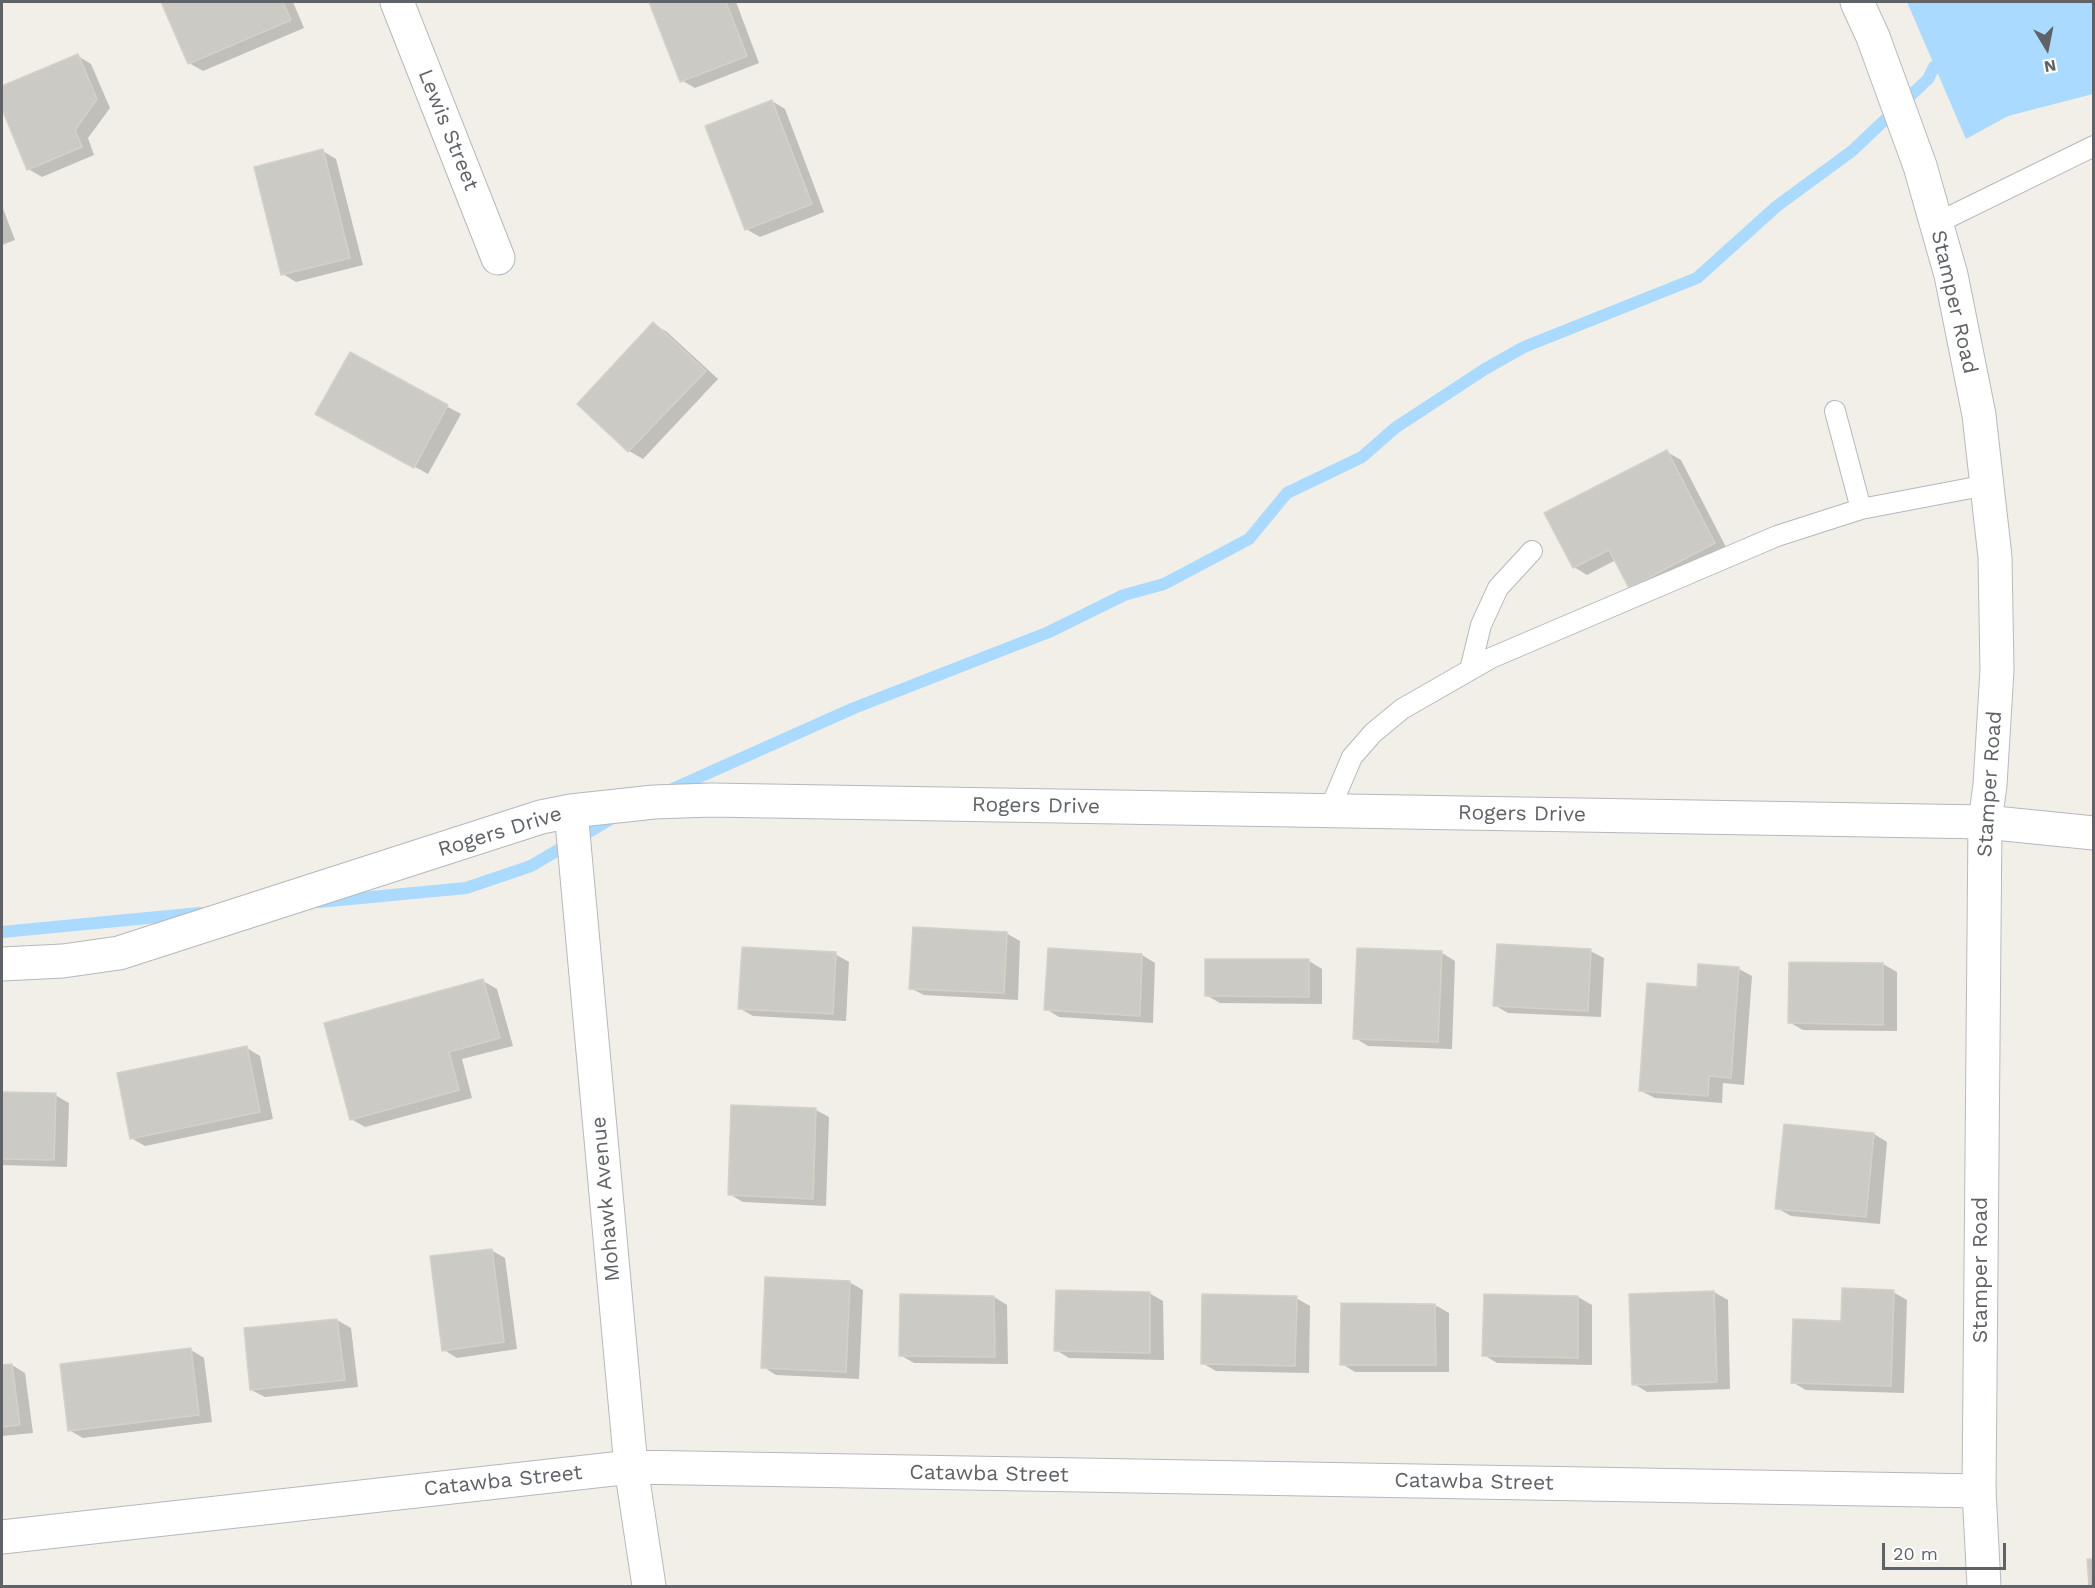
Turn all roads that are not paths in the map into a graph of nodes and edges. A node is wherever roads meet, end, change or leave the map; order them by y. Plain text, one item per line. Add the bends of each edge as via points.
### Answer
1 (397, 2) edge
2 (1857, 2) edge
3 (2094, 146) edge
4 (1936, 223) junction
5 (498, 258) dead end
6 (1835, 411) dead end
7 (1987, 485) junction
8 (1861, 509) junction
9 (1532, 551) dead end
10 (1470, 670) junction
11 (1329, 810) junction
12 (571, 811) junction
13 (1985, 822) junction
14 (2094, 833) edge
15 (2, 964) edge
16 (631, 1467) junction
17 (1979, 1491) junction
18 (2, 1537) edge
19 (649, 1587) edge
20 (1984, 1587) edge

1 - 5 street, Lewis Street
2 - 4 street, Stamper Road via 1920,166
3 - 4 lane
4 - 7 street, Stamper Road via 1951,275 1979,415
6 - 8 lane
7 - 8 lane
7 - 13 street, Stamper Road via 1995,557 1997,670
8 - 10 lane via 1777,536
9 - 10 lane via 1498,588 1481,625
10 - 11 lane via 1402,709 1373,733 1352,757
11 - 12 street, Rogers Drive via 711,800
11 - 13 street, Rogers Drive
12 - 15 street, Rogers Drive via 541,817 119,953
12 - 16 street, Mohawk Avenue
13 - 14 street, Rogers Drive
13 - 17 street, Stamper Road
16 - 17 street, Catawba Street
16 - 18 street, Catawba Street
16 - 19 street, Mohawk Avenue
17 - 20 street, Stamper Road

